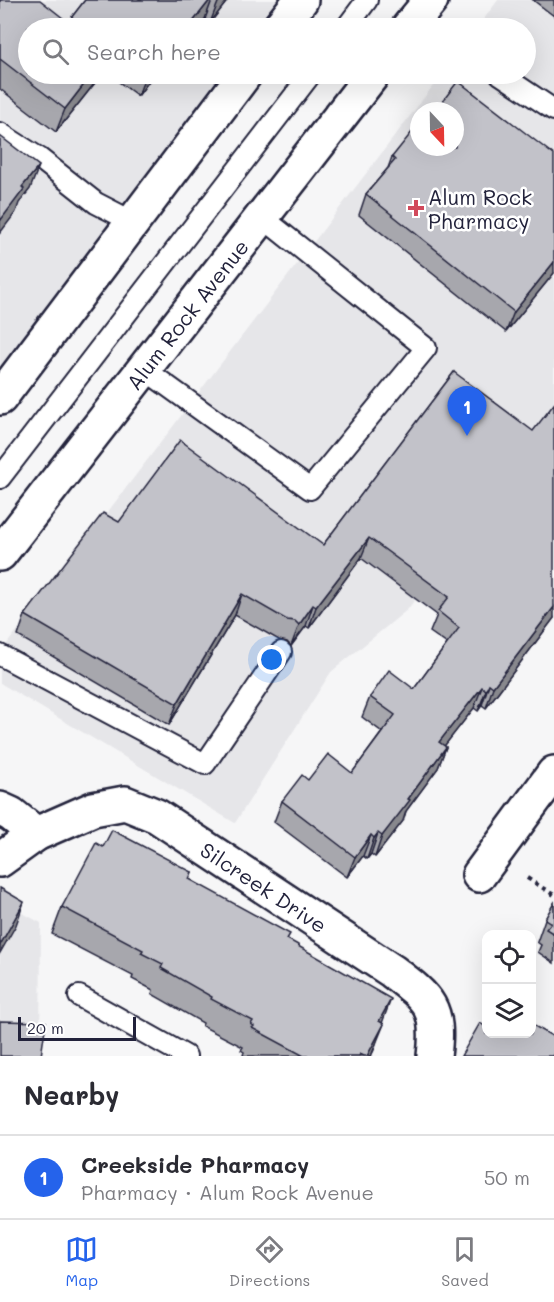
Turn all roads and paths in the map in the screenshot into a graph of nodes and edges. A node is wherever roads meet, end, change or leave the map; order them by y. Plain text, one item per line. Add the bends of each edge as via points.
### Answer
1 (301, 0) edge
2 (368, 0) edge
3 (287, 18) edge
4 (353, 18) edge
5 (237, 84) edge
6 (303, 84) edge
7 (365, 84) edge
8 (515, 84) edge
9 (554, 110) edge
10 (0, 133) edge
11 (262, 217) junction
12 (133, 222) junction
13 (144, 369) junction
14 (0, 398) edge
15 (0, 478) edge
16 (0, 554) edge
17 (281, 652) dead end
18 (0, 655) edge
19 (554, 773) edge
20 (0, 809) edge
21 (36, 834) junction
22 (0, 860) edge
23 (479, 875) dead end
24 (527, 878) dead end
25 (554, 895) edge
26 (79, 996) dead end
27 (186, 1056) edge
28 (434, 1056) edge

1 - 3 main road
2 - 4 lane
5 - 12 main road
6 - 15 lane
7 - 11 main road, Alum Rock Avenue
8 - 9 lane
10 - 12 lane via 96,202
11 - 13 main road, Alum Rock Avenue
11 - 13 lane via 426,348 310,489
12 - 14 main road
13 - 16 main road, Alum Rock Avenue
17 - 18 lane via 205,764
19 - 23 main road
20 - 21 main road
21 - 22 main road, Silcreek Drive
21 - 28 main road, Silcreek Drive via 93,809 125,803 157,816 421,993 433,1012 437,1032
24 - 25 path
26 - 27 lane

